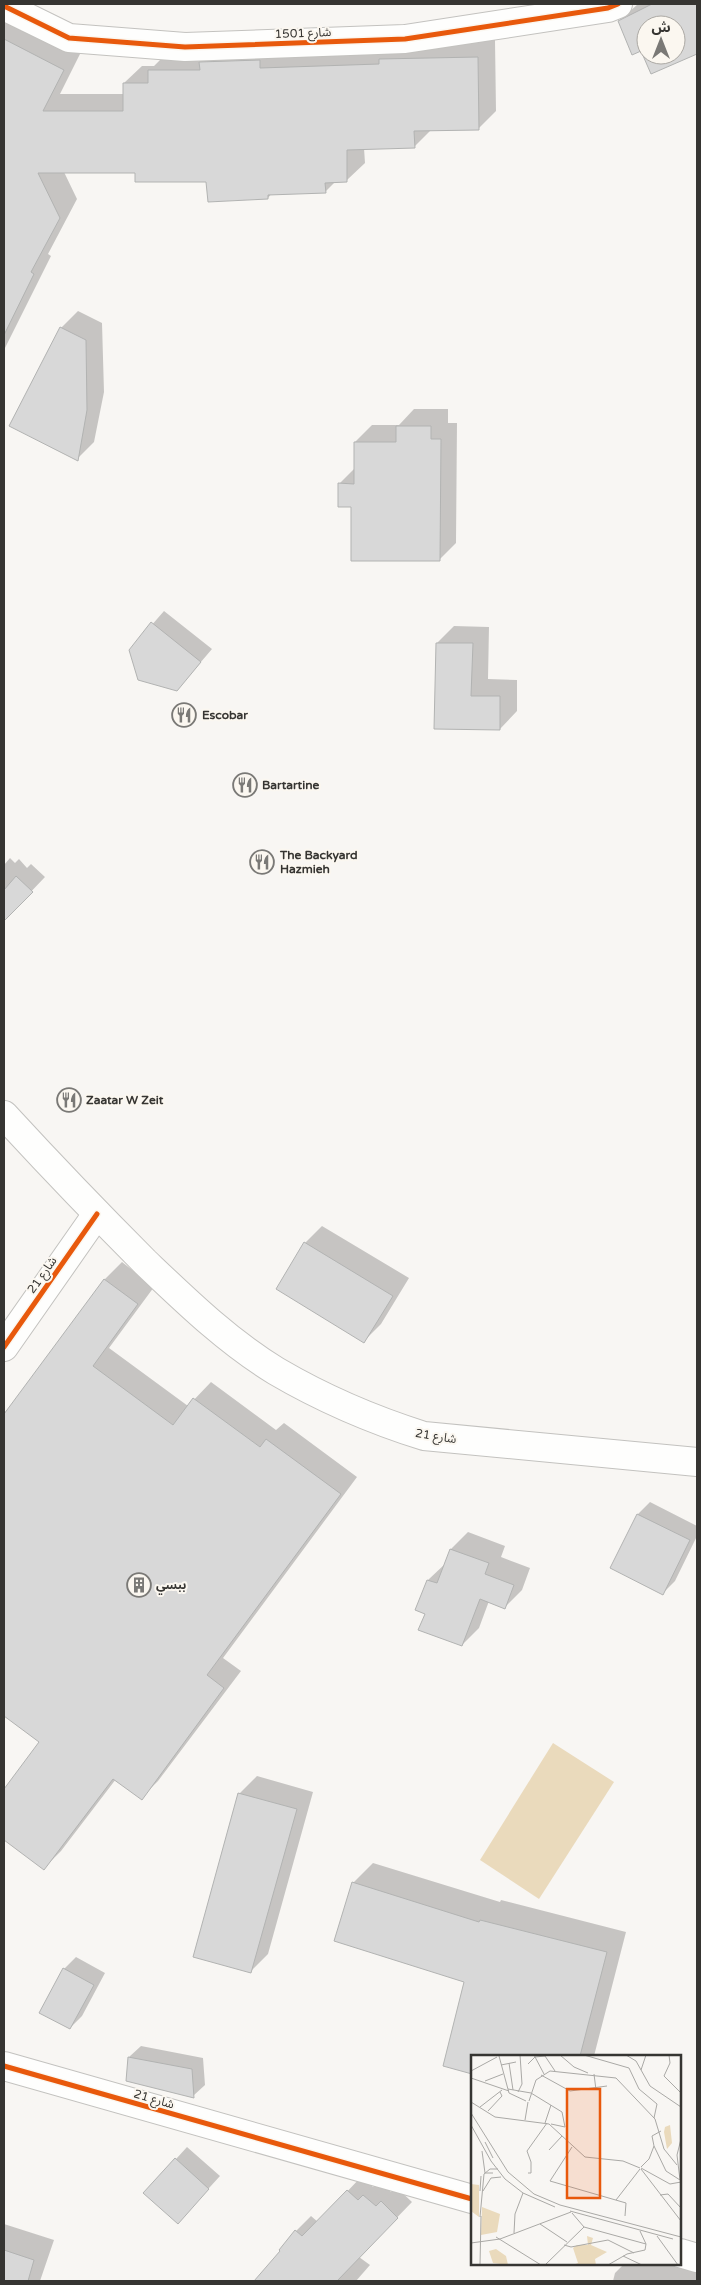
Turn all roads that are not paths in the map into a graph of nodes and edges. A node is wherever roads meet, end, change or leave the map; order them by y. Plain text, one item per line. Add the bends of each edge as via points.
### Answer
1 (611, 5) edge
2 (4, 6) edge
3 (4, 1115) edge
4 (97, 1214) junction
5 (4, 1347) edge
6 (697, 1462) edge
7 (4, 2066) edge
8 (471, 2199) edge
9 (681, 2253) edge
10 (697, 2258) edge

1 - 2 street, شارع 1501 via 405,39 185,47 69,38
3 - 4 street, شارع 21
4 - 5 street, شارع 21
4 - 6 street, شارع 21 via 169,1286 226,1336 276,1370 382,1423 424,1436
7 - 8 street, شارع 21
9 - 10 street

